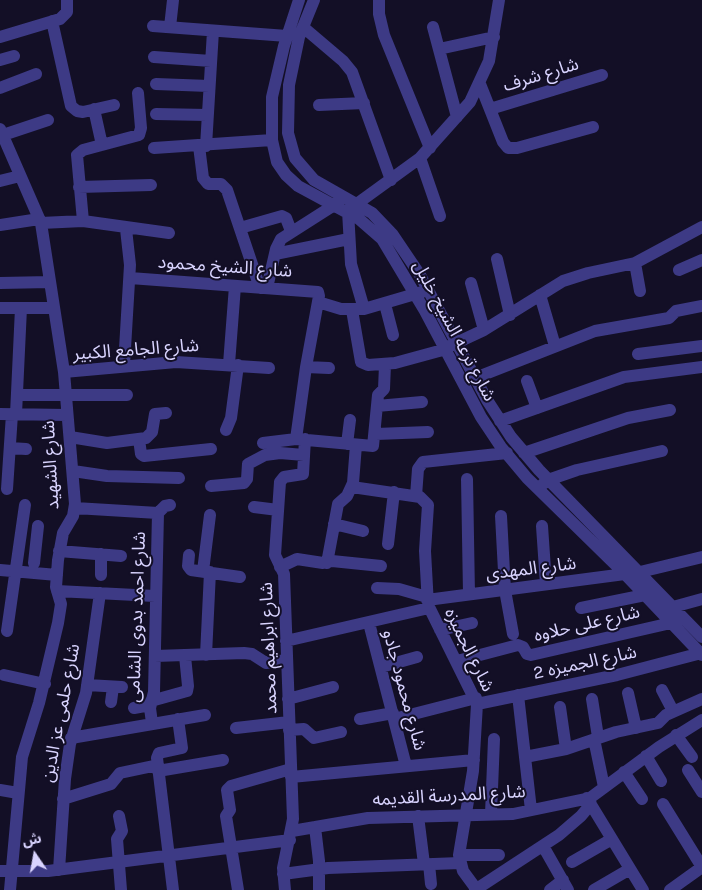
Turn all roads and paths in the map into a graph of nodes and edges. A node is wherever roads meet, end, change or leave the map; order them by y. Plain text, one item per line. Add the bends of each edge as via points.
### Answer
1 (173, 0) edge
2 (299, 0) edge
3 (314, 0) edge
4 (379, 0) edge
5 (499, 0) edge
6 (67, 6) edge
7 (52, 21) junction
8 (153, 26) dead end
9 (170, 27) junction
10 (303, 27) junction
11 (433, 27) dead end
12 (213, 30) junction
13 (287, 36) junction
14 (0, 37) edge
15 (494, 37) junction
16 (439, 49) junction
17 (14, 56) dead end
18 (154, 57) dead end
19 (0, 60) edge
20 (211, 61) junction
21 (36, 74) dead end
22 (602, 75) dead end
23 (156, 84) dead end
24 (480, 84) junction
25 (209, 86) junction
26 (0, 88) edge
27 (138, 93) dead end
28 (364, 103) junction
29 (114, 105) dead end
30 (319, 105) dead end
31 (94, 109) junction
32 (490, 109) junction
33 (156, 114) dead end
34 (207, 115) junction
35 (457, 117) junction
36 (48, 120) dead end
37 (593, 127) dead end
38 (1, 132) edge
39 (272, 140) junction
40 (102, 145) junction
41 (202, 146) junction
42 (154, 148) dead end
43 (430, 148) junction
44 (420, 158) junction
45 (20, 176) junction
46 (0, 180) edge
47 (391, 180) junction
48 (151, 185) dead end
49 (79, 187) junction
50 (346, 197) junction
51 (334, 205) junction
52 (353, 207) junction
53 (440, 216) dead end
54 (40, 221) junction
55 (83, 221) junction
56 (0, 224) edge
57 (702, 227) edge
58 (240, 228) junction
59 (126, 229) junction
60 (291, 231) junction
61 (169, 234) dead end
62 (349, 238) junction
63 (275, 254) junction
64 (497, 259) dead end
65 (702, 260) edge
66 (635, 263) junction
67 (679, 270) dead end
68 (130, 278) junction
69 (50, 282) junction
70 (0, 283) edge
71 (471, 283) dead end
72 (235, 286) junction
73 (263, 288) junction
74 (427, 289) junction
75 (640, 292) dead end
76 (415, 295) junction
77 (540, 295) junction
78 (318, 297) junction
79 (385, 304) junction
80 (702, 306) edge
81 (0, 308) edge
82 (21, 308) junction
83 (54, 308) junction
84 (358, 309) junction
85 (510, 315) junction
86 (484, 330) junction
87 (393, 335) dead end
88 (457, 342) junction
89 (555, 346) junction
90 (702, 346) edge
91 (445, 348) junction
92 (638, 354) dead end
93 (233, 364) junction
94 (124, 365) junction
95 (384, 365) junction
96 (306, 367) junction
97 (702, 367) edge
98 (269, 368) dead end
99 (329, 368) dead end
100 (64, 372) junction
101 (475, 378) junction
102 (527, 381) dead end
103 (17, 395) junction
104 (64, 395) junction
105 (127, 395) dead end
106 (422, 402) dead end
107 (378, 406) junction
108 (537, 408) junction
109 (670, 410) dead end
110 (9, 414) edge
111 (166, 414) dead end
112 (67, 415) junction
113 (350, 420) dead end
114 (500, 421) junction
115 (226, 430) dead end
116 (428, 432) dead end
117 (376, 434) junction
118 (70, 437) junction
119 (139, 439) junction
120 (300, 439) junction
121 (263, 443) dead end
122 (351, 444) junction
123 (10, 448) junction
124 (26, 449) dead end
125 (211, 449) dead end
126 (662, 451) dead end
127 (524, 452) junction
128 (304, 454) junction
129 (506, 454) junction
130 (73, 471) junction
131 (179, 478) dead end
132 (467, 478) dead end
133 (548, 480) junction
134 (211, 486) dead end
135 (352, 487) junction
136 (537, 488) junction
137 (8, 489) dead end
138 (394, 492) junction
139 (416, 496) junction
140 (25, 505) dead end
141 (170, 505) dead end
142 (254, 507) dead end
143 (75, 508) junction
144 (278, 510) junction
145 (158, 514) junction
146 (210, 515) dead end
147 (502, 516) dead end
148 (334, 524) junction
149 (38, 526) dead end
150 (542, 526) dead end
151 (363, 531) dead end
152 (388, 544) dead end
153 (60, 551) junction
154 (101, 554) junction
155 (189, 555) dead end
156 (121, 556) dead end
157 (702, 557) edge
158 (34, 563) junction
159 (327, 563) junction
160 (16, 566) junction
161 (381, 566) dead end
162 (280, 567) junction
163 (0, 570) edge
164 (53, 570) junction
165 (206, 572) junction
166 (640, 572) junction
167 (625, 574) junction
168 (101, 575) dead end
169 (240, 577) dead end
170 (546, 584) junction
171 (377, 588) dead end
172 (505, 590) junction
173 (57, 591) junction
174 (100, 592) junction
175 (468, 594) junction
176 (645, 595) junction
177 (155, 596) junction
178 (702, 599) edge
179 (428, 602) junction
180 (674, 607) junction
181 (581, 608) dead end
182 (369, 623) junction
183 (472, 623) dead end
184 (672, 623) junction
185 (440, 630) junction
186 (8, 631) edge
187 (513, 634) dead end
188 (701, 636) edge
189 (286, 641) junction
190 (701, 654) edge
191 (206, 655) junction
192 (155, 656) junction
193 (186, 656) junction
194 (417, 657) dead end
195 (286, 660) junction
196 (456, 661) junction
197 (380, 667) junction
198 (4, 676) dead end
199 (45, 684) junction
200 (87, 685) junction
201 (332, 687) dead end
202 (662, 690) dead end
203 (628, 693) dead end
204 (518, 695) junction
205 (592, 698) dead end
206 (288, 699) junction
207 (702, 699) edge
208 (476, 701) junction
209 (112, 702) dead end
210 (151, 703) junction
211 (560, 707) dead end
212 (134, 708) dead end
213 (673, 711) junction
214 (205, 715) dead end
215 (393, 716) junction
216 (178, 719) junction
217 (360, 719) dead end
218 (702, 720) edge
219 (152, 723) junction
220 (289, 726) junction
221 (236, 728) dead end
222 (636, 728) junction
223 (341, 732) dead end
224 (676, 735) junction
225 (71, 738) junction
226 (596, 738) junction
227 (494, 739) dead end
228 (566, 748) junction
229 (525, 756) junction
230 (646, 756) junction
231 (692, 757) dead end
232 (223, 760) dead end
233 (474, 760) junction
234 (406, 766) junction
235 (158, 768) junction
236 (688, 770) dead end
237 (624, 772) junction
238 (291, 773) junction
239 (661, 781) dead end
240 (604, 787) junction
241 (0, 790) edge
242 (702, 792) edge
243 (18, 793) junction
244 (63, 799) junction
245 (642, 800) dead end
246 (589, 801) junction
247 (662, 804) dead end
248 (532, 810) junction
249 (491, 814) junction
250 (465, 815) junction
251 (118, 816) dead end
252 (418, 816) junction
253 (314, 827) junction
254 (291, 836) junction
255 (612, 839) junction
256 (543, 846) junction
257 (233, 848) junction
258 (499, 855) dead end
259 (170, 856) junction
260 (460, 859) junction
261 (119, 861) junction
262 (572, 862) dead end
263 (427, 864) junction
264 (702, 867) edge
265 (319, 869) junction
266 (630, 869) junction
267 (59, 870) junction
268 (0, 872) edge
269 (13, 872) junction
270 (284, 874) junction
271 (431, 884) dead end
272 (566, 885) edge
273 (10, 890) edge
274 (121, 890) edge
275 (173, 890) edge
276 (238, 890) edge
277 (285, 890) edge
278 (319, 890) edge
279 (476, 890) edge
280 (550, 890) edge
281 (594, 890) edge
282 (643, 890) edge
283 (670, 890) edge

1 - 9 street
2 - 13 street, شارع ترعه الشيخ خليل
3 - 10 street, شارع ترعه الشيخ خليل
4 - 43 street via 384,35
5 - 15 street
6 - 7 street via 60,19
7 - 14 street
7 - 31 street via 71,106 80,112
8 - 9 street
9 - 12 street
10 - 28 street via 348,66
10 - 50 street, شارع ترعه الشيخ خليل via 289,85 287,117 291,149 306,174
11 - 16 street
12 - 13 street
12 - 20 street
13 - 39 street, شارع ترعه الشيخ خليل via 274,88
15 - 16 street
15 - 24 street
16 - 35 street
17 - 19 street
18 - 20 street
20 - 25 street
21 - 26 street
22 - 32 street, شارع شرف
23 - 25 street
24 - 32 street
24 - 35 street
25 - 34 street
27 - 40 street via 141,133
28 - 30 street
28 - 47 street
29 - 31 street
31 - 40 street
32 - 37 street via 504,144 512,149
33 - 34 street
34 - 41 street
35 - 43 street
36 - 38 street
38 - 45 street, شارع الشهيد
39 - 41 street
39 - 51 street, شارع ترعه الشيخ خليل via 277,162 286,175
40 - 49 street via 77,155
41 - 42 street
41 - 58 street via 204,181 226,188
43 - 44 street
44 - 47 street
44 - 53 street
45 - 46 street
45 - 54 street, شارع الشهيد
47 - 52 street
48 - 49 street
49 - 55 street
50 - 51 street
50 - 52 street, شارع ترعه الشيخ خليل
51 - 52 street, شارع ترعه الشيخ خليل
51 - 60 street
52 - 62 street
52 - 74 street, شارع ترعه الشيخ خليل via 372,213 394,235
52 - 76 street, شارع ترعه الشيخ خليل via 382,239
54 - 55 street
54 - 56 street
54 - 69 street, شارع الشهيد
55 - 59 street
57 - 66 street
58 - 60 street via 282,216
58 - 73 street
59 - 61 street
59 - 68 street
60 - 63 street via 281,239
62 - 63 street
62 - 84 street
63 - 73 street
64 - 85 street
65 - 67 street
66 - 75 street
66 - 77 street via 575,276
68 - 72 street, شارع الشيخ محمود
68 - 94 street
69 - 70 street
69 - 83 street, شارع الشهيد
71 - 86 street
72 - 73 street, شارع الشيخ محمود
72 - 93 street
73 - 78 street, شارع الشيخ محمود
74 - 76 street
74 - 88 street, شارع ترعه الشيخ خليل
76 - 79 street
76 - 91 street, شارع ترعه الشيخ خليل
77 - 85 street
77 - 89 street
78 - 84 street, شارع الشيخ محمود
78 - 96 street
79 - 84 street
79 - 87 street
80 - 89 street via 676,311 669,318 595,331
81 - 82 street
82 - 83 street
82 - 103 street
83 - 100 street, شارع الشهيد
84 - 95 street via 360,362
85 - 86 street
86 - 88 street
88 - 91 street
88 - 101 street, شارع ترعه الشيخ خليل
89 - 101 street
90 - 92 street
91 - 95 street
91 - 129 street, شارع ترعه الشيخ خليل via 481,418
93 - 94 street, شارع الجامع الكبير via 176,362
93 - 98 street, شارع الجامع الكبير
93 - 115 street via 231,418
94 - 100 street, شارع الجامع الكبير
95 - 107 street via 384,389 379,394
96 - 99 street
96 - 120 street
97 - 108 street via 624,378
100 - 104 street, شارع الشهيد
101 - 114 street, شارع ترعه الشيخ خليل
102 - 108 street
103 - 104 street
103 - 110 street
104 - 105 street
104 - 112 street, شارع الشهيد
106 - 107 street
107 - 117 street
108 - 114 street
109 - 127 street via 628,418
110 - 112 street
110 - 123 street
111 - 119 street via 155,414 152,434
112 - 118 street, شارع الشهيد
113 - 122 street
114 - 127 street, شارع ترعه الشيخ خليل
116 - 117 street
117 - 122 street via 373,446
118 - 119 street via 107,443
118 - 130 street, شارع الشهيد
119 - 125 street via 144,456
120 - 121 street
120 - 122 street
120 - 128 street
122 - 135 street
123 - 124 street
123 - 137 street
126 - 133 street via 577,470
127 - 133 street, شارع ترعه الشيخ خليل
128 - 134 street via 265,455 248,464 248,479 244,483
128 - 144 street, شارع ابراهيم محمد via 302,475 281,480
129 - 136 street, شارع ترعه الشيخ خليل
129 - 139 street via 423,462 418,469
130 - 131 street via 101,476
130 - 143 street, شارع الشهيد
132 - 175 street
133 - 136 street
133 - 166 street, شارع ترعه الشيخ خليل
135 - 138 street
135 - 148 street via 338,502
136 - 167 street, شارع ترعه الشيخ خليل
138 - 139 street
138 - 152 street
139 - 179 street via 423,498 428,505 425,551
140 - 160 street
141 - 145 street
142 - 144 street
143 - 145 street
143 - 153 street, شارع الشهيد via 63,533
144 - 162 street, شارع ابراهيم محمد via 274,555
145 - 177 street, شارع احمد بدوى الشامى
146 - 165 street
147 - 172 street
148 - 151 street
148 - 159 street
149 - 158 street
150 - 170 street
153 - 154 street
153 - 164 street, شارع الشهيد
154 - 156 street
154 - 168 street
155 - 165 street via 190,569
157 - 166 street, شارع المهدى
158 - 160 street
158 - 164 street
159 - 161 street
159 - 162 street via 297,559
160 - 163 street
160 - 164 street
160 - 186 street
162 - 189 street, شارع ابراهيم محمد via 284,574
164 - 173 street, شارع الشهيد
165 - 169 street
165 - 191 street
166 - 167 street, شارع المهدى
166 - 180 street, شارع ترعه الشيخ خليل
167 - 170 street, شارع المهدى
167 - 176 street, شارع ترعه الشيخ خليل
170 - 172 street, شارع المهدى
171 - 179 street via 399,589
172 - 175 street, شارع المهدى
172 - 187 street
173 - 174 street
173 - 199 street, شارع الشهيد via 61,610
174 - 177 street
174 - 200 street, شارع حلمى عز الدين
175 - 179 street, شارع المهدى
176 - 181 street
176 - 184 street, شارع ترعه الشيخ خليل
177 - 192 street, شارع احمد بدوى الشامى
178 - 180 street
179 - 182 street, شارع المهدى
179 - 185 street, شارع الجميزه
180 - 188 street, شارع ترعه الشيخ خليل
182 - 189 street, شارع المهدى
182 - 197 street, شارع محمود جادو
183 - 185 street
184 - 190 street, شارع ترعه الشيخ خليل
184 - 196 street, شارع على حلاوه via 531,654 518,645
185 - 196 street, شارع الجميزه
189 - 195 street, شارع ابراهيم محمد
190 - 204 street, شارع الجميزه 2
191 - 193 street
191 - 195 street via 252,654 266,663
192 - 193 street
192 - 210 street, شارع احمد بدوى الشامى
193 - 210 street via 188,690
194 - 197 street
195 - 206 street, شارع ابراهيم محمد
196 - 208 street, شارع الجميزه
197 - 215 street, شارع محمود جادو
198 - 199 street
199 - 243 street, شارع الشهيد via 23,751
200 - 209 street via 118,687
200 - 225 street, شارع حلمى عز الدين
201 - 206 street
202 - 213 street
203 - 222 street
204 - 208 street, شارع الجميزه 2
204 - 229 street
205 - 226 street
206 - 220 street, شارع ابراهيم محمد
207 - 213 street
208 - 215 street, شارع الجميزه 2
208 - 233 street, شارع الجميزه
210 - 212 street
210 - 219 street, شارع احمد بدوى الشامى
211 - 228 street
213 - 222 street via 660,723
214 - 216 street
215 - 217 street, شارع الجميزه 2
215 - 234 street, شارع محمود جادو
216 - 219 street
216 - 235 street via 183,745 180,749 159,753 156,758
218 - 224 street, شارع المدرسة القديمه
219 - 225 street
220 - 221 street
220 - 223 street via 304,729 314,738
220 - 238 street, شارع ابراهيم محمد
222 - 226 street
224 - 230 street, شارع المدرسة القديمه
224 - 231 street
225 - 244 street, شارع حلمى عز الدين
226 - 228 street
226 - 240 street
227 - 249 street
228 - 229 street
229 - 248 street
230 - 237 street, شارع المدرسة القديمه
230 - 239 street
232 - 235 street
233 - 234 street
233 - 250 street, شارع الجميزه
234 - 238 street
235 - 244 street via 120,773 111,784
235 - 259 street
236 - 242 street
237 - 240 street, شارع المدرسة القديمه
237 - 245 street
238 - 254 street, شارع ابراهيم محمد
238 - 257 street via 228,787 230,810 226,816
240 - 246 street, شارع المدرسة القديمه
241 - 243 street
243 - 269 street, شارع الشهيد
244 - 267 street, شارع حلمى عز الدين
246 - 248 street, شارع المدرسة القديمه
246 - 255 street
246 - 256 street via 571,826
247 - 264 street
248 - 249 street, شارع المدرسة القديمه
249 - 250 street, شارع المدرسة القديمه
250 - 252 street, شارع المدرسة القديمه
250 - 260 street, شارع الجميزه
251 - 261 street via 122,831 117,839
252 - 253 street, شارع المدرسة القديمه via 368,818
252 - 263 street
253 - 254 street, شارع المدرسة القديمه
253 - 265 street
254 - 257 street, شارع المدرسة القديمه
254 - 270 street, شارع ابراهيم محمد via 284,859
255 - 262 street
255 - 266 street
256 - 272 street
256 - 279 street
257 - 259 street, شارع المدرسة القديمه
257 - 276 street
258 - 260 street
259 - 261 street, شارع المدرسة القديمه
259 - 275 street
260 - 263 street
260 - 279 street
261 - 267 street, شارع المدرسة القديمه
261 - 274 street
263 - 265 street
263 - 271 street
264 - 283 street
265 - 270 street
265 - 278 street
266 - 281 street
266 - 282 street
267 - 269 street, شارع المدرسة القديمه
268 - 269 street, شارع المدرسة القديمه
269 - 273 street, شارع الشهيد
270 - 277 street, شارع ابراهيم محمد
272 - 280 street

